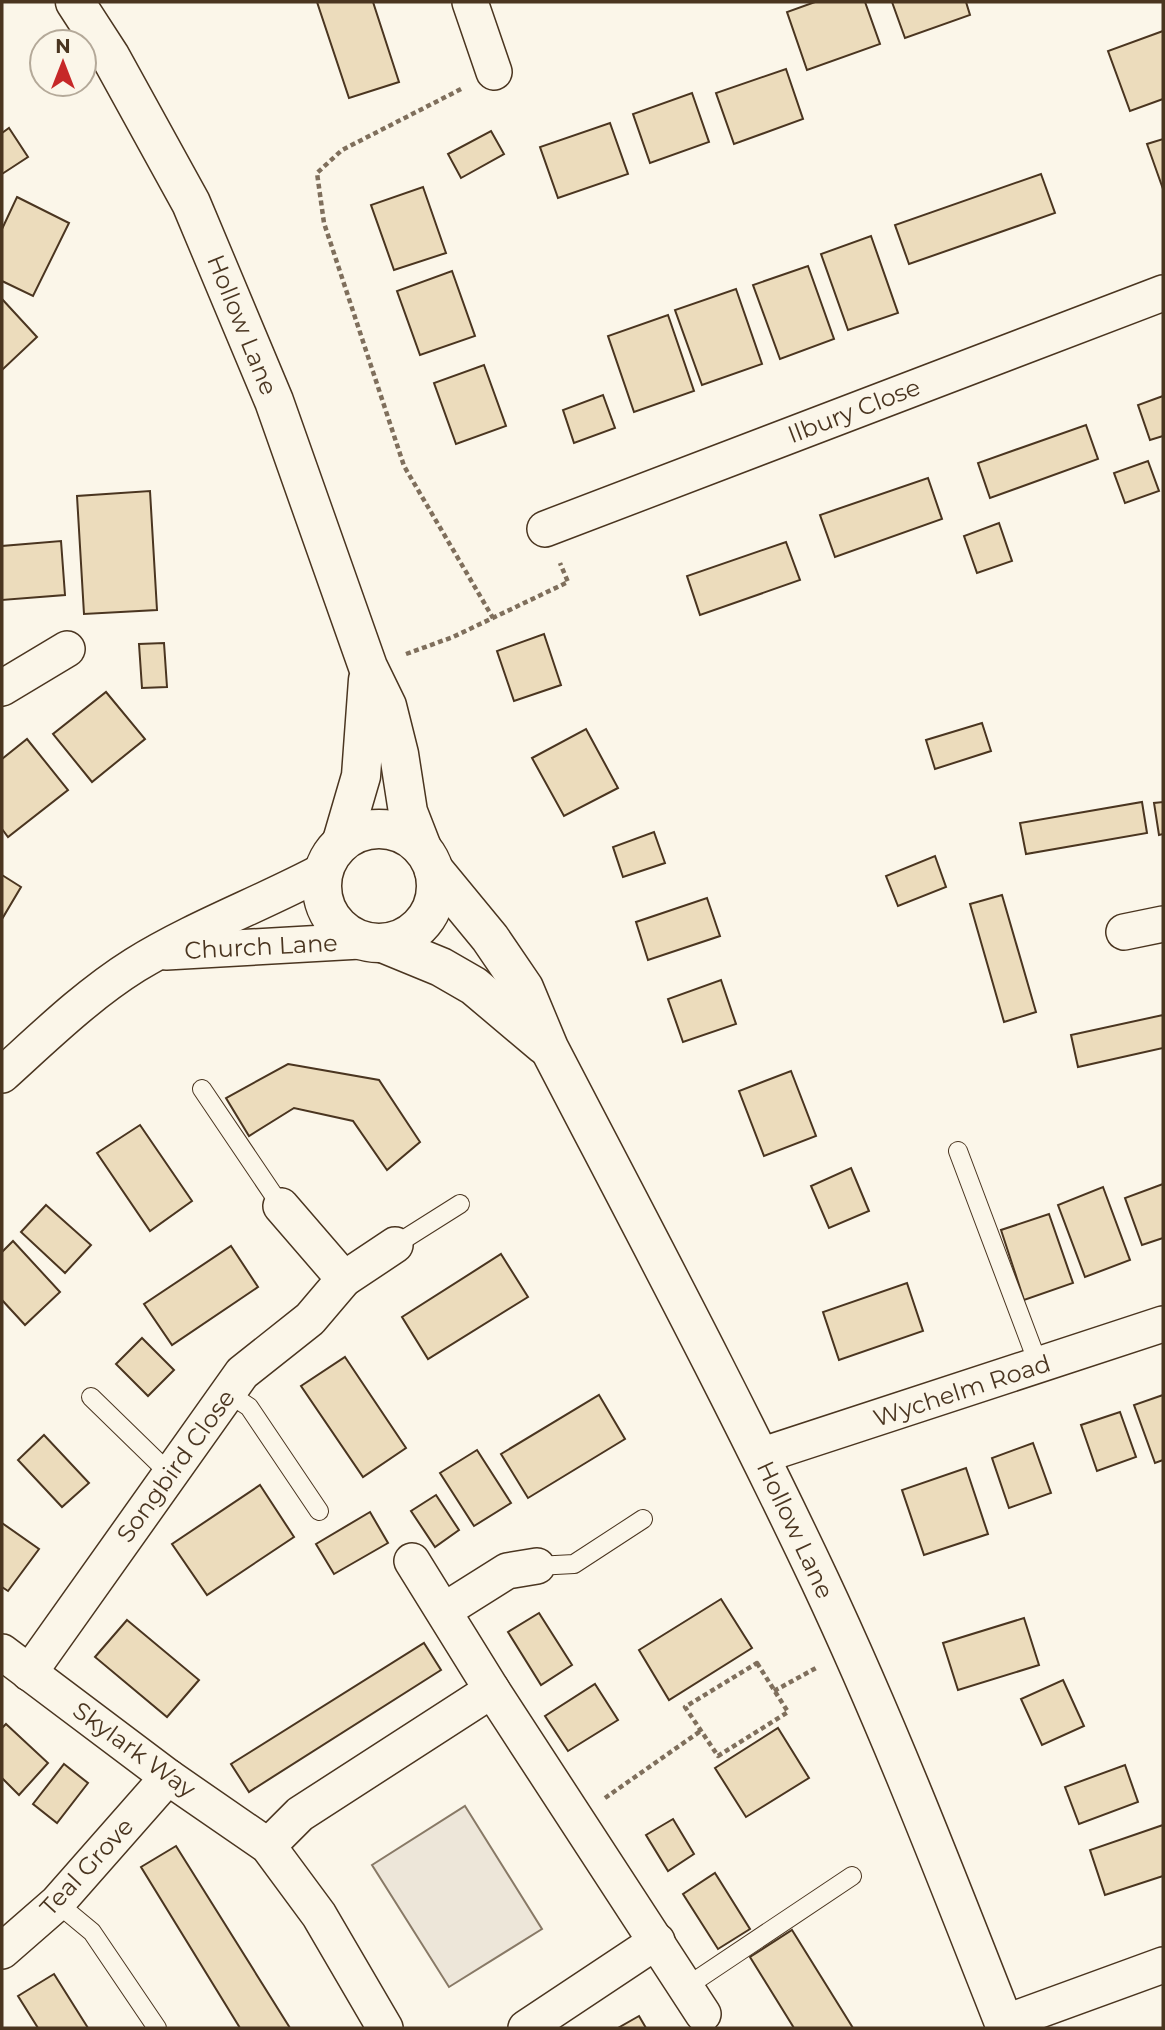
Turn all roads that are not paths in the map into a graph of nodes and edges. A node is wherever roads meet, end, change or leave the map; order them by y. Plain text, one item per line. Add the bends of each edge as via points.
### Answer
1 (75, 2) edge
2 (470, 2) edge
3 (494, 72) road end
4 (1163, 293) edge
5 (545, 528) road end
6 (67, 649) dead end
7 (368, 667) junction
8 (2, 688) edge
9 (333, 856) junction
10 (428, 859) junction
11 (1163, 923) edge
12 (1124, 932) dead end
13 (372, 942) junction
14 (162, 952) junction
15 (549, 1048) junction
16 (2, 1075) edge
17 (202, 1089) dead end
18 (958, 1151) dead end
19 (460, 1204) dead end
20 (281, 1206) joint
21 (395, 1245) joint
22 (344, 1279) junction
23 (1163, 1324) edge
24 (1039, 1367) junction
25 (229, 1393) junction
26 (91, 1397) dead end
27 (760, 1456) junction
28 (170, 1474) junction
29 (320, 1511) dead end
30 (643, 1519) dead end
31 (412, 1561) dead end
32 (537, 1566) joint
33 (444, 1610) junction
34 (15, 1662) edge
35 (492, 1690) junction
36 (168, 1777) junction
37 (268, 1846) junction
38 (852, 1876) dead end
39 (57, 1903) junction
40 (657, 1941) junction
41 (2, 1951) edge
42 (1163, 1965) edge
43 (701, 2010) edge
44 (1005, 2026) edge
45 (157, 2028) edge
46 (385, 2028) edge
47 (526, 2028) edge

1 - 7 main road, Hollow Lane via 191,203 269,388
2 - 3 street
4 - 5 street, Ilbury Close
6 - 8 street
7 - 9 main road, Hollow Lane via 361,776
7 - 10 main road, Hollow Lane via 387,706 408,812
9 - 10 main road via 362,831 383,829 404,835
9 - 13 main road via 321,892 327,913 341,930
9 - 14 street, Church Lane via 281,893 210,923
10 - 13 main road via 436,895 426,919 408,936
10 - 15 main road, Hollow Lane via 524,988
11 - 12 street
13 - 14 street, Church Lane
13 - 15 main road, Hollow Lane via 441,967 474,986
14 - 16 street, Church Lane via 135,965 75,1010
15 - 27 main road, Hollow Lane
17 - 20 lane
18 - 24 lane
19 - 21 lane, Songbird Close
20 - 22 street
21 - 22 street, Songbird Close
22 - 25 street, Songbird Close via 310,1319 242,1373
23 - 24 street, Wychelm Road
24 - 27 street, Wychelm Road
25 - 28 street, Songbird Close
25 - 29 lane via 248,1407
26 - 28 lane
27 - 44 main road, Hollow Lane via 916,1799
28 - 34 street, Songbird Close
30 - 32 lane via 574,1564
31 - 33 street
32 - 33 street via 507,1571
33 - 35 street
34 - 36 street, Skylark Way
35 - 37 street via 300,1814
35 - 40 street
36 - 37 street, Skylark Way
36 - 39 street, Teal Grove
37 - 46 street, Skylark Way via 319,1915
38 - 43 lane
39 - 41 street, Teal Grove
39 - 45 lane via 92,1932
40 - 43 street
40 - 47 street
42 - 44 street

